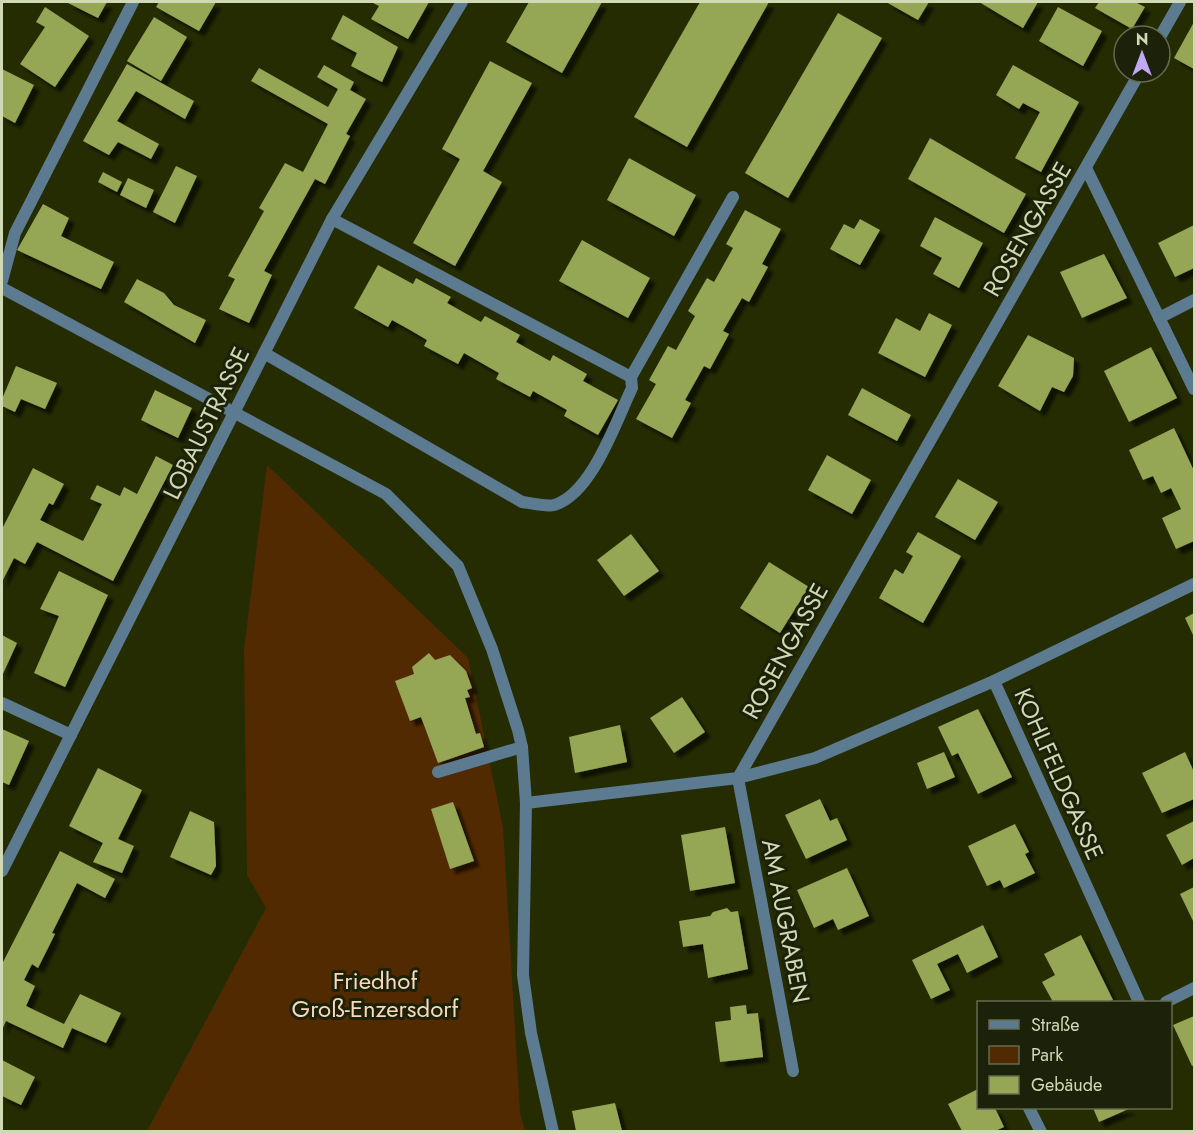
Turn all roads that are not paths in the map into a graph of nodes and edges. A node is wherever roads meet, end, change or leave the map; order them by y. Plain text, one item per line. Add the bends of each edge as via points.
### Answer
1 (133, 2) edge
2 (462, 2) edge
3 (1180, 2) edge
4 (1167, 24) edge
5 (1133, 84) edge
6 (1086, 168) junction
7 (733, 197) dead end
8 (332, 219) junction
9 (2, 281) edge
10 (2, 288) edge
11 (1194, 300) edge
12 (1159, 318) junction
13 (264, 353) junction
14 (631, 377) junction
15 (1194, 389) edge
16 (235, 415) junction
17 (1194, 584) edge
18 (994, 681) junction
19 (2, 703) edge
20 (71, 735) junction
21 (522, 747) junction
22 (438, 772) dead end
23 (738, 778) junction
24 (526, 803) junction
25 (2, 871) edge
26 (1194, 988) edge
27 (1139, 1001) edge
28 (1168, 1001) edge
29 (793, 1071) dead end
30 (1030, 1109) edge
31 (553, 1131) edge
32 (1041, 1131) edge

1 - 9 street via 15,233
2 - 8 street, LOBAUSTRASSE
3 - 4 street
5 - 6 street, ROSENGASSE
6 - 12 street
6 - 23 street, ROSENGASSE
7 - 14 street
8 - 13 street, LOBAUSTRASSE
8 - 14 street
10 - 16 street
11 - 12 street
12 - 15 street
13 - 14 street via 522,502 554,505 577,491 589,477 632,388
13 - 16 street, LOBAUSTRASSE
16 - 20 street, LOBAUSTRASSE
16 - 21 street via 386,494 458,566 492,649
17 - 18 street
18 - 23 street, KOHLFELDGASSE via 815,758
18 - 27 street, KOHLFELDGASSE
19 - 20 street
20 - 25 street, LOBAUSTRASSE
21 - 22 street
21 - 24 street
23 - 24 street
23 - 29 street, AM AUGRABEN
24 - 31 street via 523,975 531,1033
26 - 28 street
30 - 32 street

